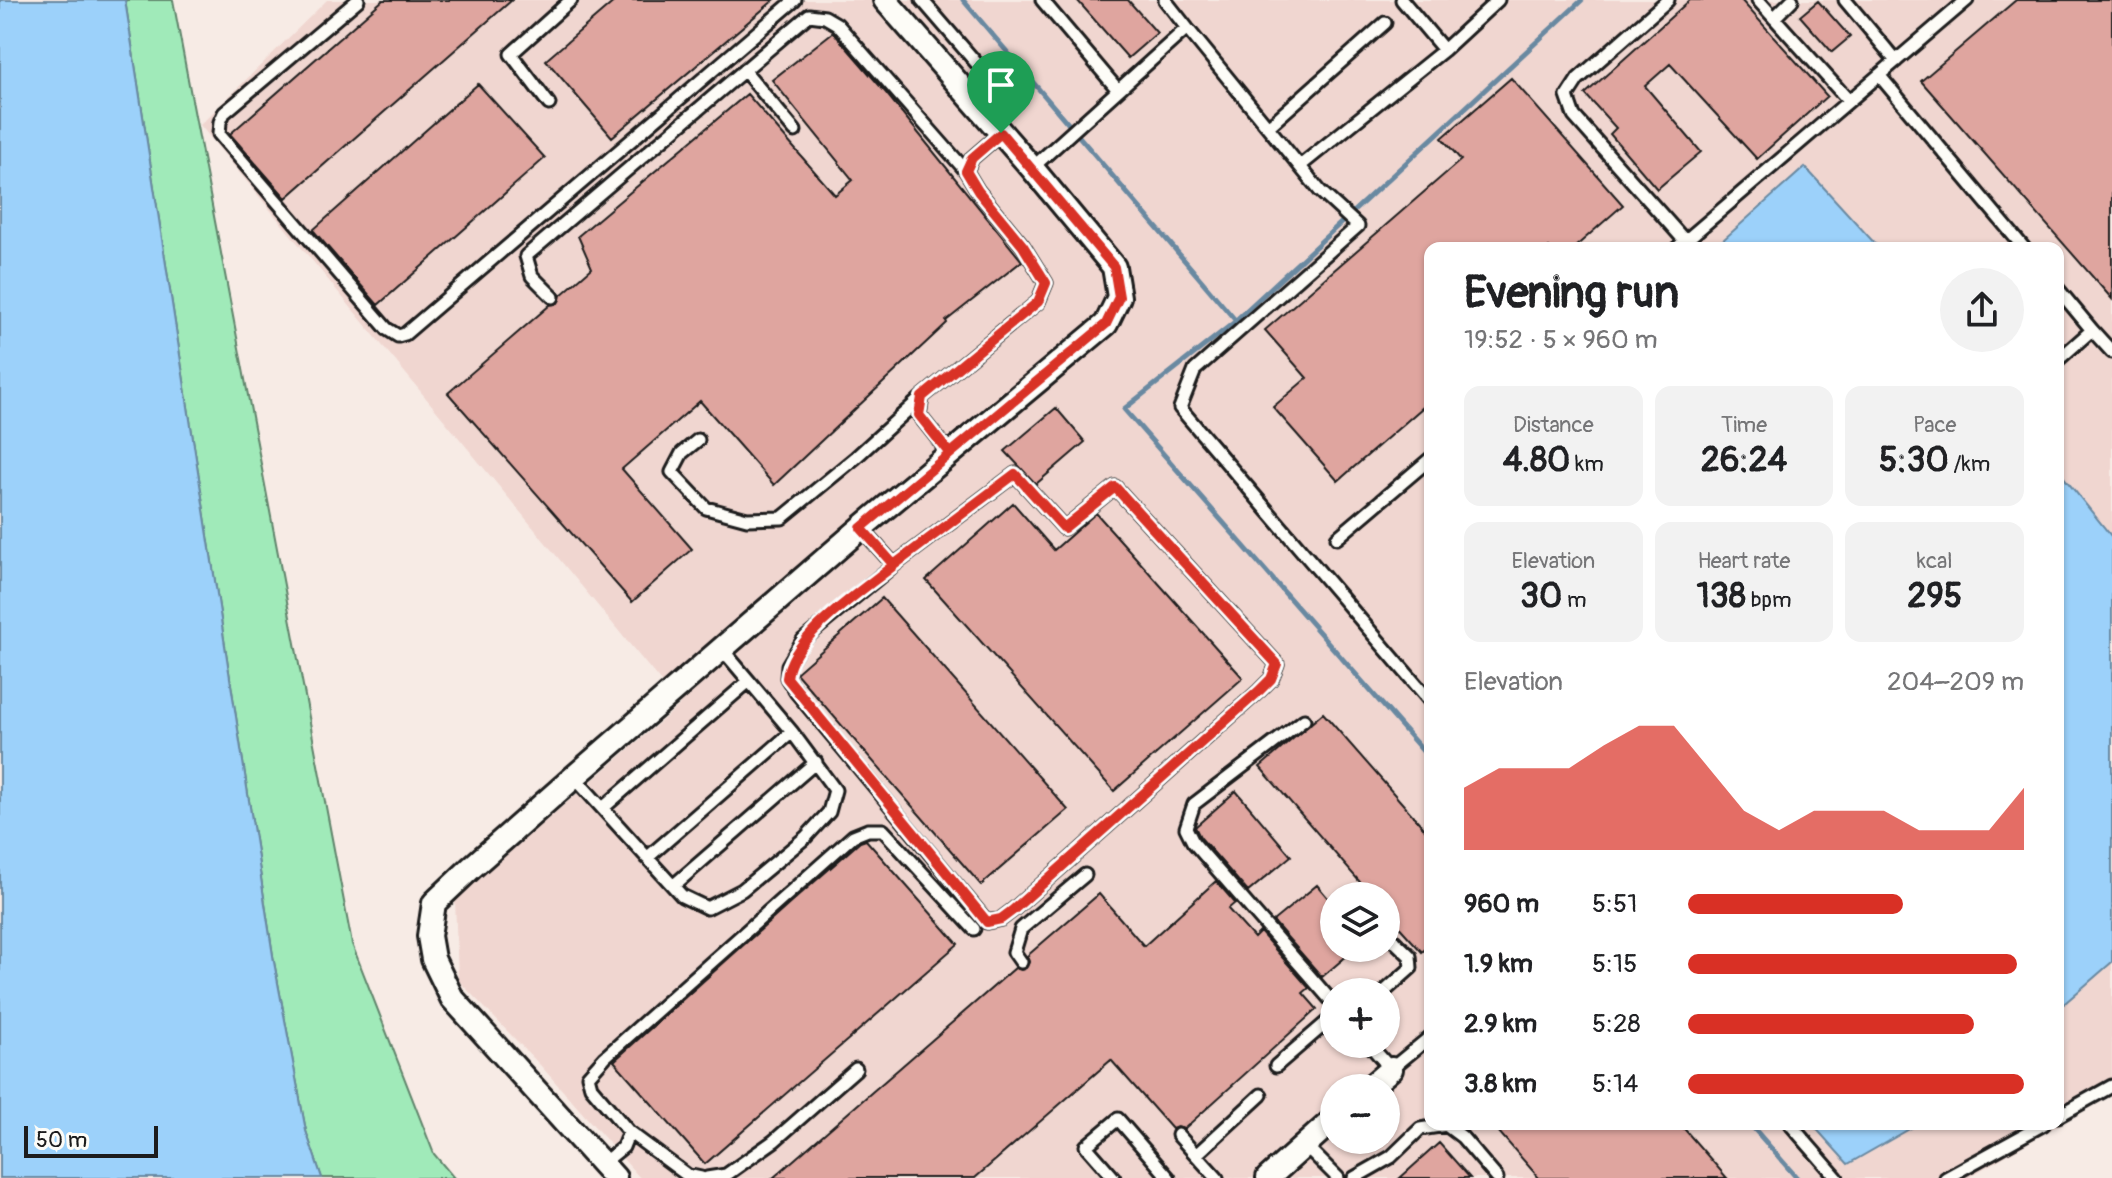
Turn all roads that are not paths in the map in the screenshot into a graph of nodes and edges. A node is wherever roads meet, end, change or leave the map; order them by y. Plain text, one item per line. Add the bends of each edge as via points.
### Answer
1 (358, 0) edge
2 (571, 0) edge
3 (795, 0) edge
4 (885, 0) edge
5 (922, 0) edge
6 (1042, 0) edge
7 (1165, 0) edge
8 (1402, 0) edge
9 (1498, 0) edge
10 (1668, 0) edge
11 (1758, 0) edge
12 (1792, 0) edge
13 (1845, 0) edge
14 (1967, 0) edge
15 (1774, 18) junction
16 (1385, 23) dead end
17 (1187, 28) junction
18 (1444, 50) junction
19 (1896, 61) junction
20 (744, 70) junction
21 (1879, 75) junction
22 (1118, 90) junction
23 (1849, 101) junction
24 (1010, 102) dead end
25 (549, 104) dead end
26 (1268, 127) junction
27 (795, 131) dead end
28 (1001, 133) junction
29 (1300, 166) junction
30 (1032, 168) junction
31 (966, 171) junction
32 (1679, 242) edge
33 (1683, 242) edge
34 (2019, 242) edge
35 (2064, 296) edge
36 (553, 297) dead end
37 (2092, 330) junction
38 (2112, 352) edge
39 (2064, 355) edge
40 (922, 397) junction
41 (698, 440) dead end
42 (950, 454) junction
43 (1424, 464) edge
44 (861, 528) junction
45 (1337, 538) dead end
46 (894, 565) junction
47 (722, 649) junction
48 (749, 681) junction
49 (1424, 694) edge
50 (1304, 720) dead end
51 (792, 732) junction
52 (816, 762) junction
53 (574, 777) junction
54 (603, 808) junction
55 (647, 858) junction
56 (1085, 875) dead end
57 (673, 886) junction
58 (974, 929) dead end
59 (1400, 946) edge
60 (1021, 962) dead end
61 (1400, 978) edge
62 (1320, 988) edge
63 (1320, 1028) edge
64 (1424, 1042) edge
65 (1381, 1058) edge
66 (1276, 1066) dead end
67 (856, 1069) dead end
68 (1391, 1069) junction
69 (1385, 1074) edge
70 (2112, 1086) edge
71 (1261, 1095) dead end
72 (2064, 1113) edge
73 (1424, 1128) edge
74 (1453, 1130) edge
75 (1795, 1130) edge
76 (2033, 1130) edge
77 (629, 1132) junction
78 (1320, 1132) edge
79 (1178, 1135) dead end
80 (1305, 1145) junction
81 (1197, 1154) junction
82 (608, 1171) edge
83 (704, 1178) edge
84 (1114, 1178) edge
85 (1169, 1178) edge
86 (1217, 1178) edge
87 (1268, 1178) edge
88 (1338, 1178) edge
89 (1354, 1178) edge
90 (1497, 1178) edge
91 (1837, 1178) edge
92 (1946, 1178) edge

1 - 3 lane via 224,113 219,134 398,336
2 - 25 lane via 511,54
4 - 28 street
5 - 24 lane
6 - 22 lane
7 - 17 lane
8 - 18 lane
9 - 18 lane
10 - 32 lane via 1578,79 1567,96 1574,116
11 - 15 lane
12 - 15 lane
13 - 19 lane
14 - 19 lane
15 - 23 lane
16 - 26 lane
17 - 22 lane
17 - 26 lane
18 - 29 lane
19 - 21 lane
20 - 27 lane
20 - 31 lane via 809,15 825,17 837,24
20 - 36 lane via 526,256 532,276
21 - 23 lane
21 - 34 lane
22 - 30 lane
23 - 33 lane
26 - 29 lane
28 - 30 street
28 - 31 lane via 972,158
29 - 49 lane via 1358,226 1195,370 1180,408
30 - 42 street via 1114,267 1119,297 1106,324
31 - 40 lane via 1046,283 1038,302
35 - 37 lane
37 - 38 lane
37 - 39 lane
40 - 41 lane via 782,518 747,519 706,508 672,472 682,453
40 - 42 lane via 919,415
42 - 44 street
43 - 45 lane
44 - 46 lane
44 - 47 street
46 - 46 lane via 803,640 788,665 787,678 987,922 1013,910 1259,691 1277,664 1115,487 1064,528 1015,474
47 - 48 lane
47 - 53 street
48 - 51 lane
48 - 54 lane
50 - 62 lane via 1194,804 1186,828
51 - 52 lane
51 - 55 lane
52 - 57 lane
52 - 57 lane via 835,790 829,812 806,837 742,890 707,908
53 - 54 lane
53 - 82 street via 434,903 429,936 433,959 452,998
54 - 55 lane
55 - 57 lane
56 - 60 lane via 1021,929 1014,952
58 - 77 lane via 883,830 853,836 588,1076 591,1087
59 - 61 lane via 1410,956 1411,968
63 - 66 lane
64 - 68 lane
65 - 68 lane
67 - 83 lane via 774,1141 726,1175
68 - 69 street
70 - 72 lane
71 - 81 lane
73 - 89 lane via 1391,1157
74 - 90 lane
75 - 91 lane
76 - 92 lane
77 - 82 lane
77 - 83 lane via 687,1175
78 - 80 street
79 - 81 lane
80 - 87 street
80 - 88 lane
81 - 86 lane
84 - 85 lane via 1086,1146 1118,1119

